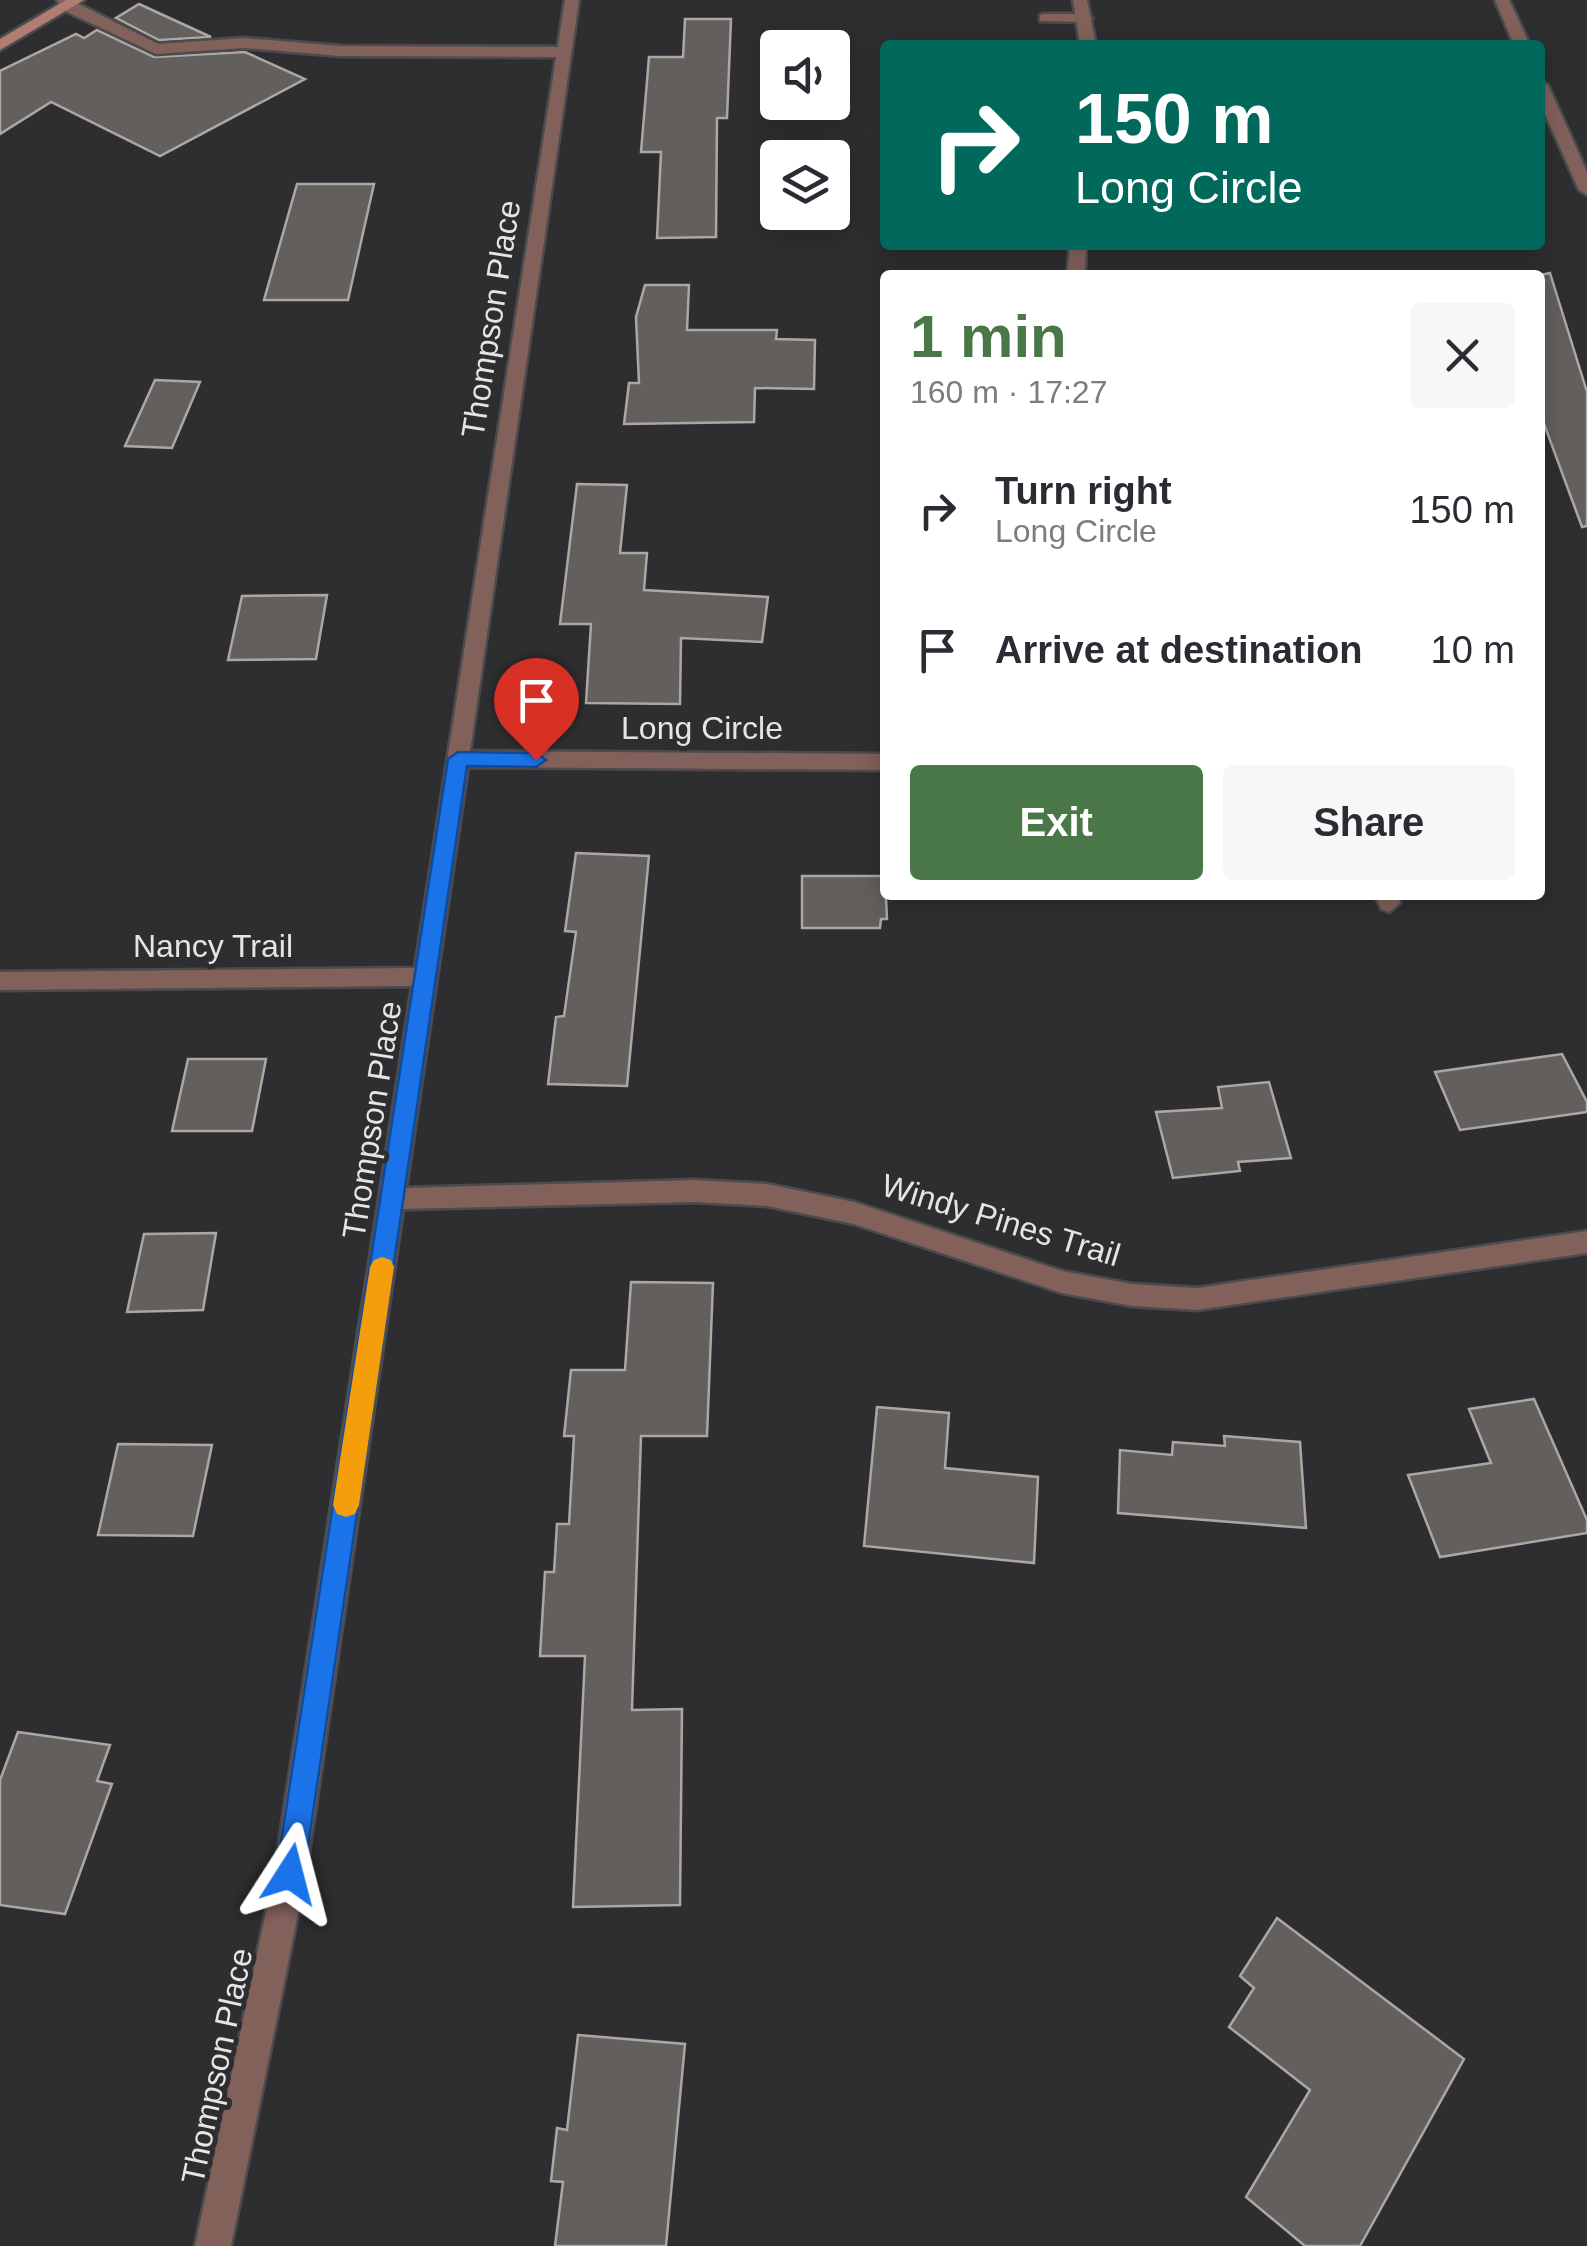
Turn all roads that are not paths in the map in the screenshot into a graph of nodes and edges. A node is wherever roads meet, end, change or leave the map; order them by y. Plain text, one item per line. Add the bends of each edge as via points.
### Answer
1 (572, 0) edge
2 (1080, 0) edge
3 (1502, 0) edge
4 (69, 2) edge
5 (1045, 18) dead end
6 (1085, 18) junction
7 (1087, 40) edge
8 (1520, 40) edge
9 (0, 45) edge
10 (564, 52) junction
11 (1545, 96) edge
12 (1587, 190) edge
13 (458, 759) junction
14 (880, 762) edge
15 (426, 977) junction
16 (0, 981) edge
17 (392, 1200) junction
18 (1587, 1242) edge
19 (213, 2246) edge

1 - 10 street, Thompson Place
2 - 6 street
3 - 8 street
4 - 9 street
4 - 10 street via 156,49 244,43 340,51
5 - 6 street
6 - 7 street
10 - 13 street, Thompson Place
11 - 12 street
13 - 14 street, Long Circle
13 - 15 street, Thompson Place
15 - 16 street, Nancy Trail
15 - 17 street, Thompson Place
17 - 18 street, Windy Pines Trail via 767,1195 854,1212 1062,1282 1197,1299
17 - 19 street, Thompson Place via 290,1874

